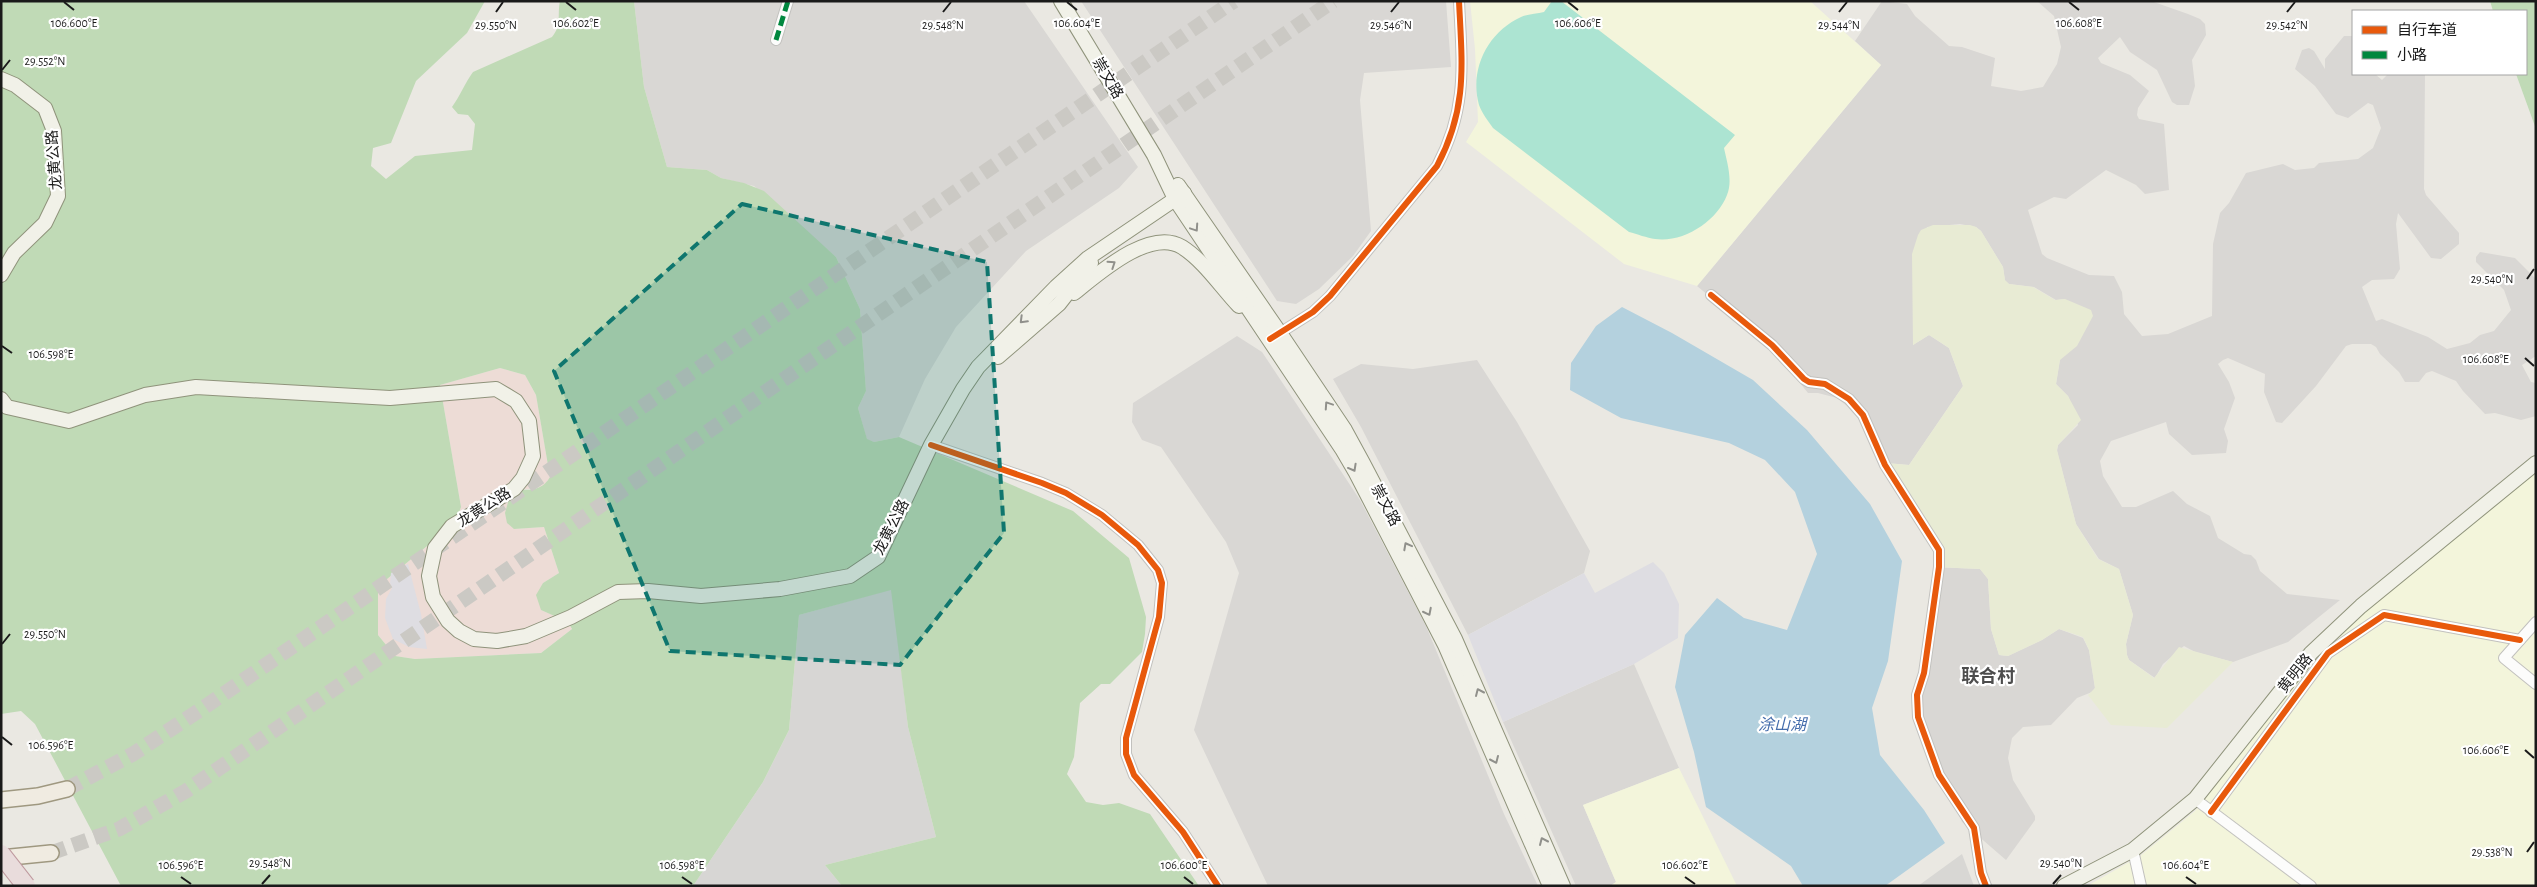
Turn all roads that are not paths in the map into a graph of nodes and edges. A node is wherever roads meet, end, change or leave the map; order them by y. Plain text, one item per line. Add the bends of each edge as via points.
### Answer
1 (788, 1) edge
2 (1061, 1) edge
3 (1459, 1) edge
4 (776, 40) dead end
5 (1, 79) edge
6 (1181, 198) junction
7 (1, 275) edge
8 (1711, 295) dead end
9 (1043, 300) junction
10 (1059, 304) junction
11 (1275, 336) junction
12 (1006, 343) junction
13 (1, 399) edge
14 (931, 445) junction
15 (2536, 463) edge
16 (2536, 622) edge
17 (2520, 640) junction
18 (2536, 684) edge
19 (67, 789) tunnel mouth
20 (1, 800) edge
21 (2195, 800) junction
22 (2211, 812) junction
23 (2133, 850) junction
24 (1, 854) edge
25 (51, 854) tunnel mouth
26 (1, 858) edge
27 (26, 886) edge
28 (1218, 886) edge
29 (1550, 886) edge
30 (1563, 886) edge
31 (1986, 886) edge
32 (2064, 886) edge
33 (2141, 886) edge
34 (2311, 886) edge

1 - 4 street
2 - 6 main road, 崇文路
3 - 11 street via 1462,82 1456,121 1437,166 1346,278 1312,312
5 - 7 main road, 龙黄公路 via 15,84 45,108 54,131 58,196 45,223 14,253
6 - 9 main road, 龙黄公路 via 1088,258
6 - 10 main road, 龙黄公路 via 1092,262
6 - 11 main road, 崇文路
8 - 31 street via 1772,345 1804,379 1825,384 1849,399 1863,415 1885,465 1939,550 1924,673 1917,695 1918,717 1939,775 1974,828
9 - 10 main road via 1057,294 1061,297
9 -> 12 main road, 龙黄公路
10 -> 11 main road via 1118,260 1148,245 1169,242 1191,254
10 - 12 main road, 龙黄公路
11 -> 29 main road, 崇文路 via 1342,449 1441,637
30 -> 11 main road, 崇文路 via 1455,639 1363,463 1345,430
12 - 14 main road, 龙黄公路 via 970,378
13 - 14 main road, 龙黄公路 via 7,406 68,421 145,395 196,387 390,398 496,389 516,401 529,422 533,456 514,489 452,526 435,548 429,576 433,596 448,621 474,639 497,641 526,636 618,592 701,596 780,589 850,576 878,558
14 - 28 street via 1066,493 1102,515 1151,559 1162,583 1162,598 1126,738 1126,754 1134,775 1183,832
15 - 21 main road, 黄明路 via 2361,606 2311,653
16 - 17 street
17 - 18 street via 2504,658
17 - 22 street via 2384,615 2328,653
19 - 20 main road
21 - 22 street
21 - 23 main road, 黄明路
22 - 34 street
23 - 32 main road, 黄明路
23 - 33 street
24 - 27 highway, bridge
25 - 26 main road

